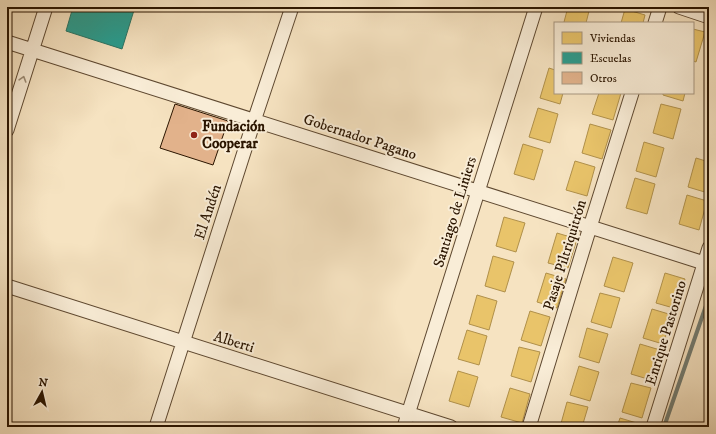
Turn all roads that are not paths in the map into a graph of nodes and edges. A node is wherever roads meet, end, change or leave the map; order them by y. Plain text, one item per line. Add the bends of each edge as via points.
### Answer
1 (46, 7) edge
2 (292, 7) edge
3 (536, 7) edge
4 (660, 7) edge
5 (679, 7) edge
6 (709, 17) edge
7 (655, 22) edge
8 (7, 42) edge
9 (32, 50) junction
10 (632, 94) edge
11 (254, 120) junction
12 (7, 130) edge
13 (478, 192) junction
14 (590, 227) junction
15 (709, 248) edge
16 (704, 263) junction
17 (7, 286) edge
18 (184, 343) junction
19 (408, 413) junction
20 (156, 427) edge
21 (404, 427) edge
22 (451, 427) edge
23 (529, 427) edge
24 (653, 427) edge

1 - 9 street
2 - 11 street, El Andén
3 - 13 street, Santiago de Liniers
4 - 7 street
5 - 6 street
8 - 9 street, Gobernador Pagano
9 - 11 street, Gobernador Pagano
12 -> 9 street
10 - 14 street, Pasaje Piltriquitrón
11 - 13 street, Gobernador Pagano
11 - 18 street, El Andén
13 - 14 street, Gobernador Pagano
13 - 19 street, Santiago de Liniers
14 - 16 street, Gobernador Pagano
14 - 23 street, Pasaje Piltriquitrón
15 - 16 street, Enrique Pastorino
16 - 24 street, Enrique Pastorino
17 - 18 street, Alberti
18 - 19 street, Alberti
18 - 20 street, El Andén
19 - 21 street, Santiago de Liniers
19 - 22 street, Alberti

